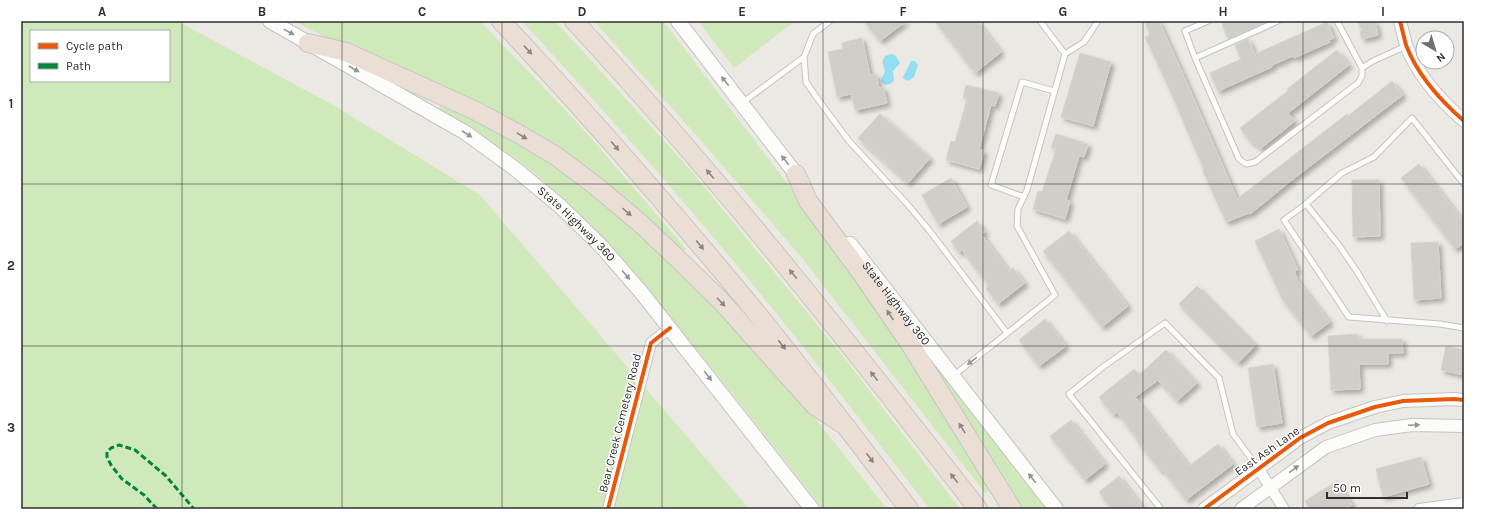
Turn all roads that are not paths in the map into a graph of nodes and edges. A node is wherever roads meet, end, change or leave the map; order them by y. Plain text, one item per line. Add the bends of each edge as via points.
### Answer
1 (270, 21) edge
2 (501, 21) edge
3 (574, 21) edge
4 (678, 21) edge
5 (830, 21) edge
6 (1040, 21) edge
7 (1098, 21) edge
8 (1208, 21) edge
9 (1278, 21) edge
10 (1337, 21) edge
11 (1400, 21) edge
12 (308, 43) junction
13 (1407, 46) junction
14 (1064, 54) junction
15 (804, 57) junction
16 (1195, 58) junction
17 (1362, 68) junction
18 (1054, 91) junction
19 (742, 103) junction
20 (1464, 121) edge
21 (796, 174) junction
22 (1464, 184) edge
23 (1024, 197) junction
24 (1306, 204) junction
25 (1387, 320) junction
26 (670, 328) junction
27 (1464, 328) edge
28 (1007, 333) junction
29 (953, 376) junction
30 (1464, 400) edge
31 (1464, 426) edge
32 (847, 427) junction
33 (1258, 468) junction
34 (1271, 487) junction
35 (1464, 503) edge
36 (608, 509) edge
37 (812, 509) edge
38 (909, 509) edge
39 (978, 509) edge
40 (1012, 509) edge
41 (1056, 509) edge
42 (1161, 509) edge
43 (1204, 509) edge
44 (1241, 509) edge
45 (1284, 509) edge
46 (1419, 509) edge

1 -> 12 main road, State Highway 360
2 -> 32 highway via 698,242
39 -> 3 highway via 802,284 682,141
19 -> 4 main road, State Highway 360
5 - 15 lane via 813,34
6 - 14 lane
7 - 14 lane via 1084,42
8 - 16 lane via 1185,31
9 - 16 lane
10 - 17 lane
11 - 13 street
12 -> 26 main road, State Highway 360 via 466,133 514,168 560,206 602,247
12 -> 32 highway via 346,52 431,90 476,111 556,156 640,223 722,302 816,406
13 - 17 lane
13 - 20 street via 1421,73 1448,107
14 - 18 lane
15 - 19 lane
15 - 28 lane via 806,82 816,98 849,141 929,230
16 - 17 lane via 1239,159 1246,164 1255,162 1358,83 1362,76
18 - 23 lane
18 - 23 lane via 1022,82 991,185
21 -> 19 main road, State Highway 360
21 - 29 main road, State Highway 360
40 -> 21 highway via 912,347 808,201
22 - 24 lane via 1412,118 1374,157 1342,173
23 - 28 lane via 1018,210 1017,226 1055,295
24 - 25 lane via 1338,244
24 - 25 lane via 1284,220 1349,316
25 - 27 lane
26 - 36 street, Bear Creek Cemetery Road via 650,343
26 -> 37 main road, State Highway 360
28 -> 29 lane
41 -> 29 main road, State Highway 360
30 - 33 street, East Ash Lane via 1403,401 1375,407 1328,423 1300,438
34 -> 31 street via 1326,447 1375,430 1412,424
32 -> 38 highway
33 - 34 street
33 - 42 lane via 1233,434 1219,378 1165,323 1069,394
33 - 43 street, East Ash Lane
34 - 44 street
34 - 45 street
35 - 46 street

